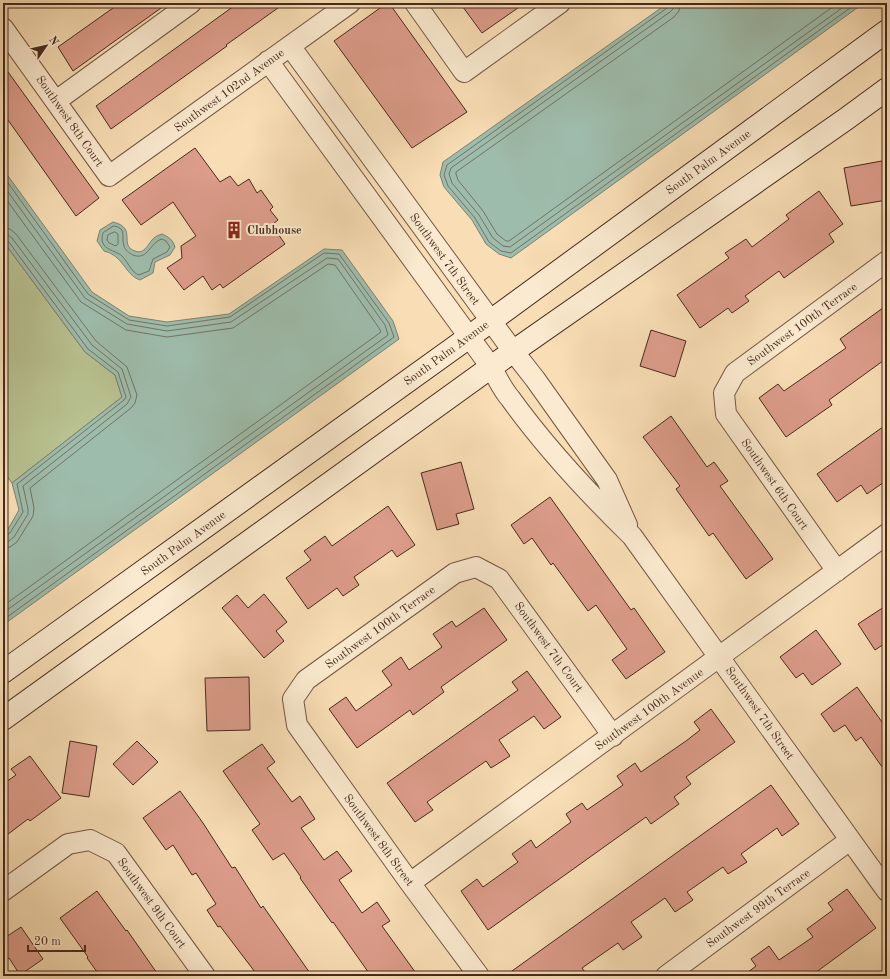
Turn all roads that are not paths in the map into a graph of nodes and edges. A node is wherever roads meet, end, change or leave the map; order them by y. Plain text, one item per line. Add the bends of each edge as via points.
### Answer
1 (191, 3) edge
2 (350, 3) edge
3 (415, 3) edge
4 (560, 3) edge
5 (3, 28) edge
6 (887, 31) edge
7 (290, 46) junction
8 (268, 61) junction
9 (887, 89) edge
10 (325, 95) junction
11 (56, 101) junction
12 (305, 110) junction
13 (379, 168) junction
14 (109, 176) joint
15 (358, 185) junction
16 (887, 261) edge
17 (491, 320) junction
18 (469, 337) junction
19 (513, 352) junction
20 (491, 367) junction
21 (724, 393) joint
22 (887, 534) edge
23 (632, 536) junction
24 (476, 567) joint
25 (837, 571) junction
26 (720, 657) junction
27 (3, 672) edge
28 (293, 699) joint
29 (3, 719) edge
30 (613, 736) junction
31 (850, 840) junction
32 (410, 883) junction
33 (3, 891) edge
34 (887, 891) edge
35 (205, 976) edge
36 (479, 976) edge
37 (666, 976) edge

1 - 11 street
2 - 7 street, Southwest 102nd Avenue
3 - 4 street via 464,72
5 - 11 street, Southwest 8th Court
6 - 17 main road, South Palm Avenue
7 - 8 street, Southwest 102nd Avenue
7 - 10 street, Southwest 7th Street
8 - 12 street, Southwest 7th Street
8 - 14 street, Southwest 102nd Avenue
9 - 19 main road
10 - 12 street
10 - 13 street, Southwest 7th Street
11 - 14 street, Southwest 8th Court
12 - 15 street, Southwest 7th Street
13 - 15 street
13 - 17 street, Southwest 7th Street
15 - 18 street, Southwest 7th Street
16 - 21 street, Southwest 100th Terrace via 735,373
17 - 18 main road, South Palm Avenue
17 - 19 street, Southwest 7th Street
18 - 20 street, Southwest 7th Street
18 - 27 main road, South Palm Avenue
19 - 20 main road
19 - 23 street, Southwest 7th Street via 607,480
20 - 23 street, Southwest 7th Street via 509,397 551,451
20 - 29 main road
21 - 25 street, Southwest 6th Court via 726,414
22 - 25 street, Southwest 100th Avenue
23 - 26 street, Southwest 7th Street
24 - 28 street, Southwest 100th Terrace via 455,573 312,675
24 - 30 street, Southwest 7th Court via 499,579
25 - 26 street, Southwest 100th Avenue
26 - 30 street, Southwest 100th Avenue
26 - 31 street, Southwest 7th Street
28 - 32 street, Southwest 8th Street via 297,725
30 - 32 street, Southwest 100th Avenue
31 - 34 street, Southwest 7th Street
31 - 37 street, Southwest 99th Terrace
32 - 36 street, Southwest 8th Street
33 - 35 street, Southwest 9th Court via 68,844 90,840 116,853

